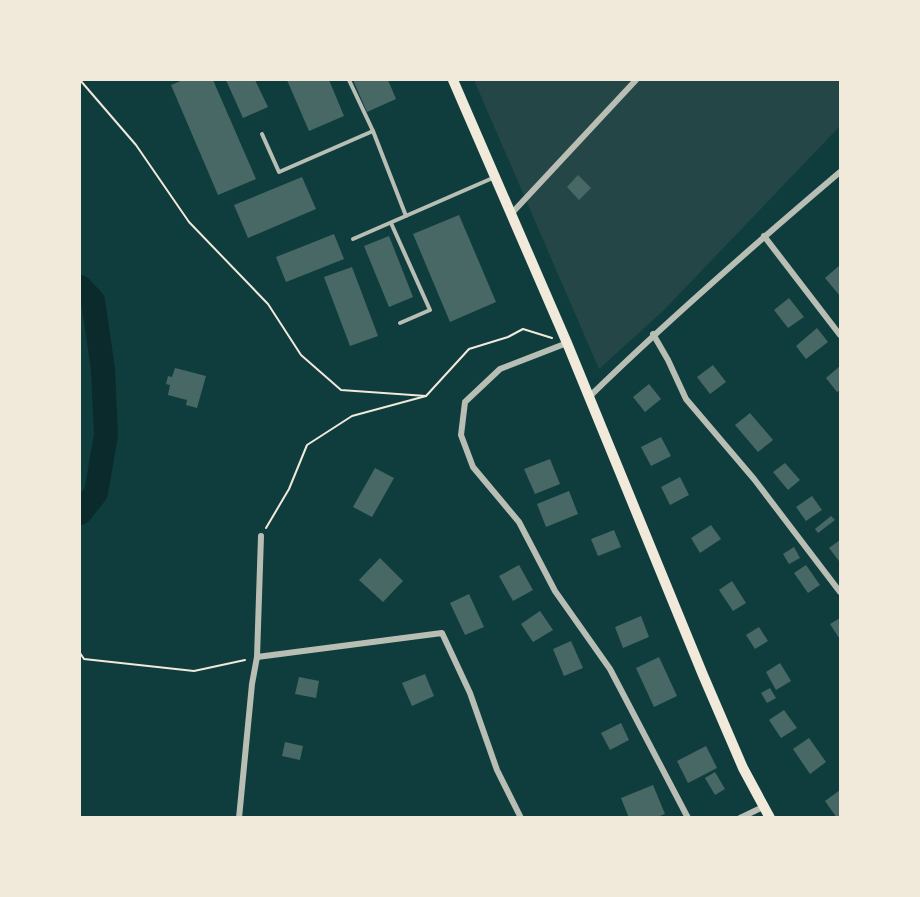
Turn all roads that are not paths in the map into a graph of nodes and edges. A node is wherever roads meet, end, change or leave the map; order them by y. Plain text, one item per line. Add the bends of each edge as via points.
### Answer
1 (350, 80) edge
2 (453, 80) edge
3 (636, 80) edge
4 (373, 131) junction
5 (262, 134) dead end
6 (840, 172) edge
7 (496, 177) junction
8 (512, 213) junction
9 (406, 216) junction
10 (391, 223) junction
11 (764, 236) junction
12 (353, 239) dead end
13 (400, 323) dead end
14 (653, 334) junction
15 (840, 335) edge
16 (567, 343) junction
17 (588, 398) junction
18 (261, 536) road end
19 (840, 592) edge
20 (257, 657) junction
21 (763, 807) junction
22 (239, 818) edge
23 (521, 818) edge
24 (687, 818) edge
25 (740, 818) edge
26 (770, 818) edge

1 - 4 lane
2 - 7 main road
3 - 8 street
4 - 5 lane via 279,172
4 - 9 lane
6 - 11 street
7 - 8 main road
7 - 9 lane
8 - 16 main road
9 - 10 lane
10 - 12 lane
10 - 13 lane via 430,310
11 - 14 street
11 - 15 street
14 - 17 street
14 - 19 street via 686,399 754,478
16 - 17 main road
16 - 24 street via 500,369 465,402 460,435 473,467 519,522 555,591 610,669
17 - 21 main road via 703,675
18 - 20 street
20 - 22 street
20 - 23 street via 442,633 470,693 497,770
21 - 25 street
21 - 26 main road

